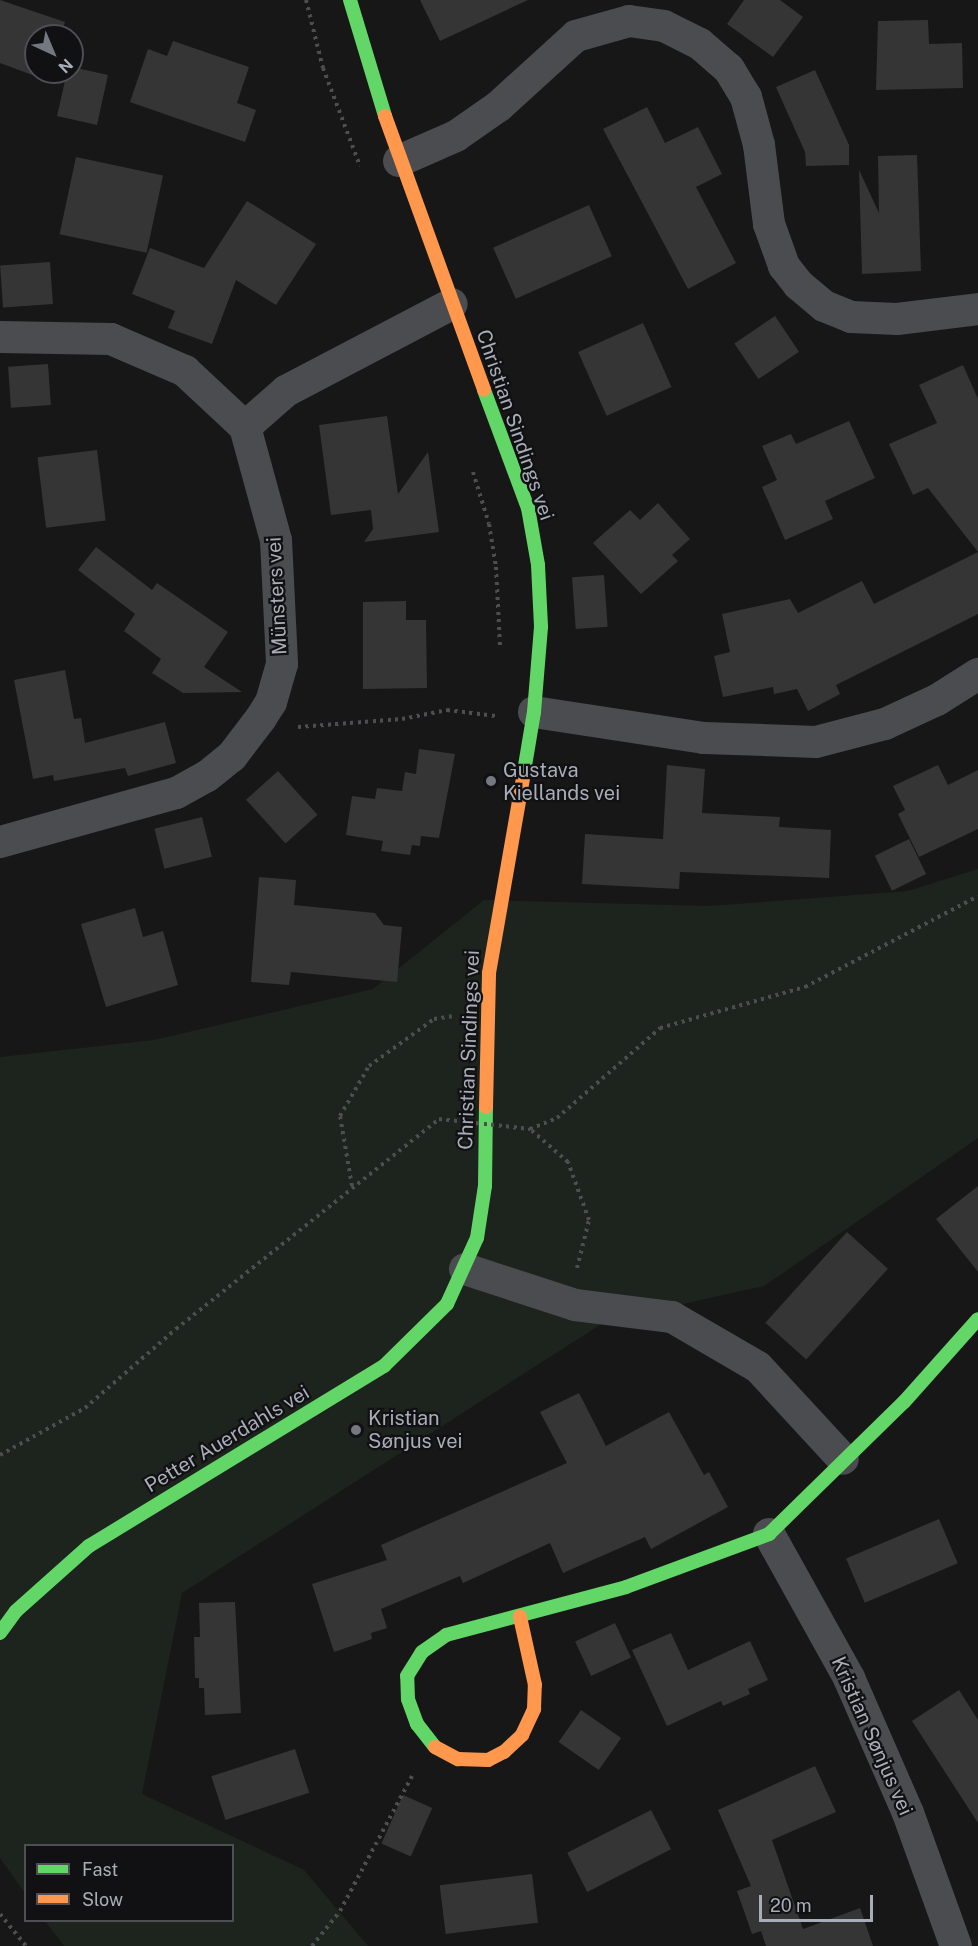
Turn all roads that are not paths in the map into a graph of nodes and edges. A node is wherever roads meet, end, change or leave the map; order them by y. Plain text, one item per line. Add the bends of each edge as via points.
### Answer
1 (350, 0) edge
2 (399, 161) junction
3 (452, 304) junction
4 (978, 309) edge
5 (0, 337) edge
6 (245, 427) junction
7 (978, 674) edge
8 (534, 712) junction
9 (0, 842) edge
10 (465, 1269) junction
11 (978, 1319) edge
12 (843, 1458) junction
13 (769, 1534) junction
14 (520, 1617) junction
15 (0, 1633) edge
16 (956, 1946) edge

1 - 2 street, Christian Sindings vei
2 - 3 street, Christian Sindings vei
2 - 4 street via 456,136 499,106 576,36 629,21 664,26 700,44 729,69 746,97 759,145 769,224 784,266 799,285 824,306 850,317 897,319
3 - 6 street via 286,391
3 - 8 street, Christian Sindings vei via 528,508 538,566 541,627
5 - 6 street, Münsters vei via 111,339 185,372
6 - 9 street, Münsters vei via 276,540 282,664 271,702 232,756 176,794
7 - 8 street via 937,700 885,724 816,742 704,738
8 - 10 street, Christian Sindings vei via 489,973 485,1186 477,1238
10 - 12 street via 575,1305 672,1317 758,1367
10 - 15 street, Petter Auerdahls vei via 447,1305 384,1366 89,1546 15,1611
11 - 12 street via 904,1402
12 - 13 street
13 - 14 street via 626,1587
13 - 16 street, Kristian Sønjus vei via 849,1678 908,1813
14 - 14 street via 490,1620 446,1635 422,1652 407,1676 408,1699 417,1724 432,1745 458,1759 488,1761 522,1735 534,1709 535,1685

